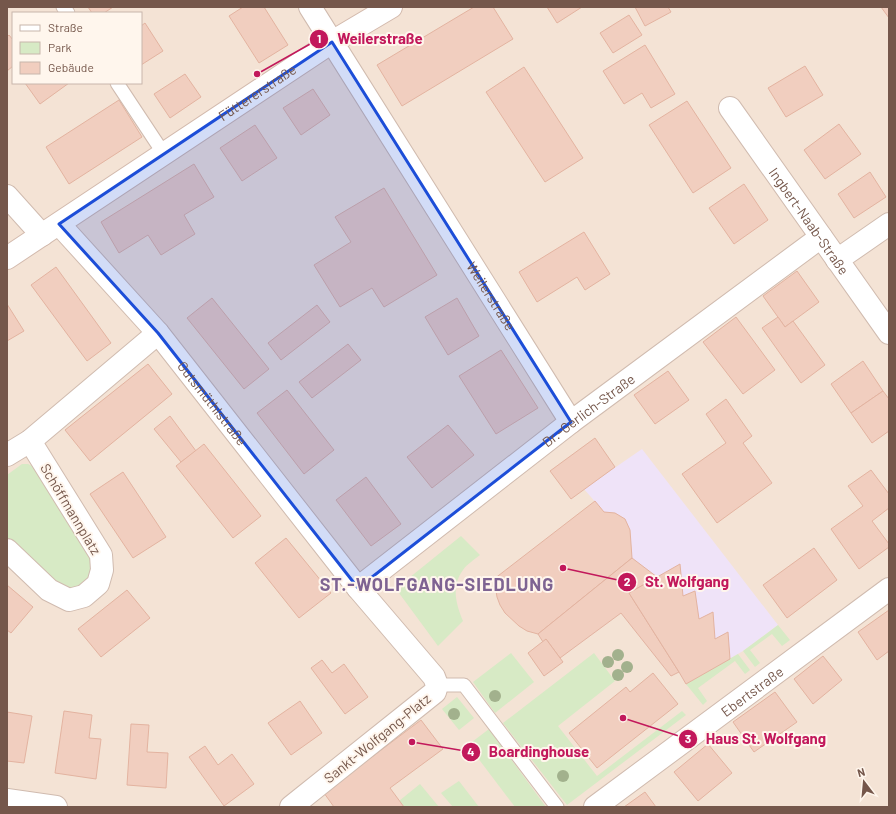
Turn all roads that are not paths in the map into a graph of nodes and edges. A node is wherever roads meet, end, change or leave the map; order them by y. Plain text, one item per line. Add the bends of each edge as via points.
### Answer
1 (310, 7) edge
2 (391, 7) edge
3 (332, 42) junction
4 (118, 84) edge
5 (730, 108) dead end
6 (164, 154) junction
7 (7, 196) edge
8 (889, 224) edge
9 (51, 230) junction
10 (822, 237) junction
11 (7, 258) edge
12 (837, 260) junction
13 (158, 332) junction
14 (889, 333) edge
15 (571, 422) junction
16 (30, 441) junction
17 (7, 456) edge
18 (7, 550) edge
19 (358, 588) junction
20 (889, 589) edge
21 (437, 685) junction
22 (7, 800) edge
23 (34, 805) edge
24 (56, 807) edge
25 (291, 807) edge
26 (557, 807) edge
27 (595, 807) edge

1 - 3 street, Weilerstraße
2 - 3 street, Füttererstraße
3 - 6 street, Füttererstraße
3 - 15 street, Weilerstraße
4 - 6 lane
5 - 10 street, Ingbert-Naab-Straße
6 - 9 street, Füttererstraße
7 - 9 street, Gutsmüthlstraße
8 - 12 street
9 - 11 street, Füttererstraße
9 - 13 street, Gutsmüthlstraße
10 - 12 street, Ingbert-Naab-Straße
10 - 15 street, Dr.-Gerlich-Straße
12 - 14 street, Ingbert-Naab-Straße
13 - 16 street
13 - 19 street, Gutsmüthlstraße
15 - 19 street, Dr.-Gerlich-Straße
16 - 17 street
16 - 18 street, Schöffmannplatz via 101,555 102,570 98,584 84,596 68,600 49,590
19 - 21 street, Sankt-Wolfgang-Platz via 434,677
20 - 27 street, Ebertstraße
21 - 25 street, Sankt-Wolfgang-Platz via 435,692
21 - 26 lane via 464,685
22 - 23 street
23 - 24 street

